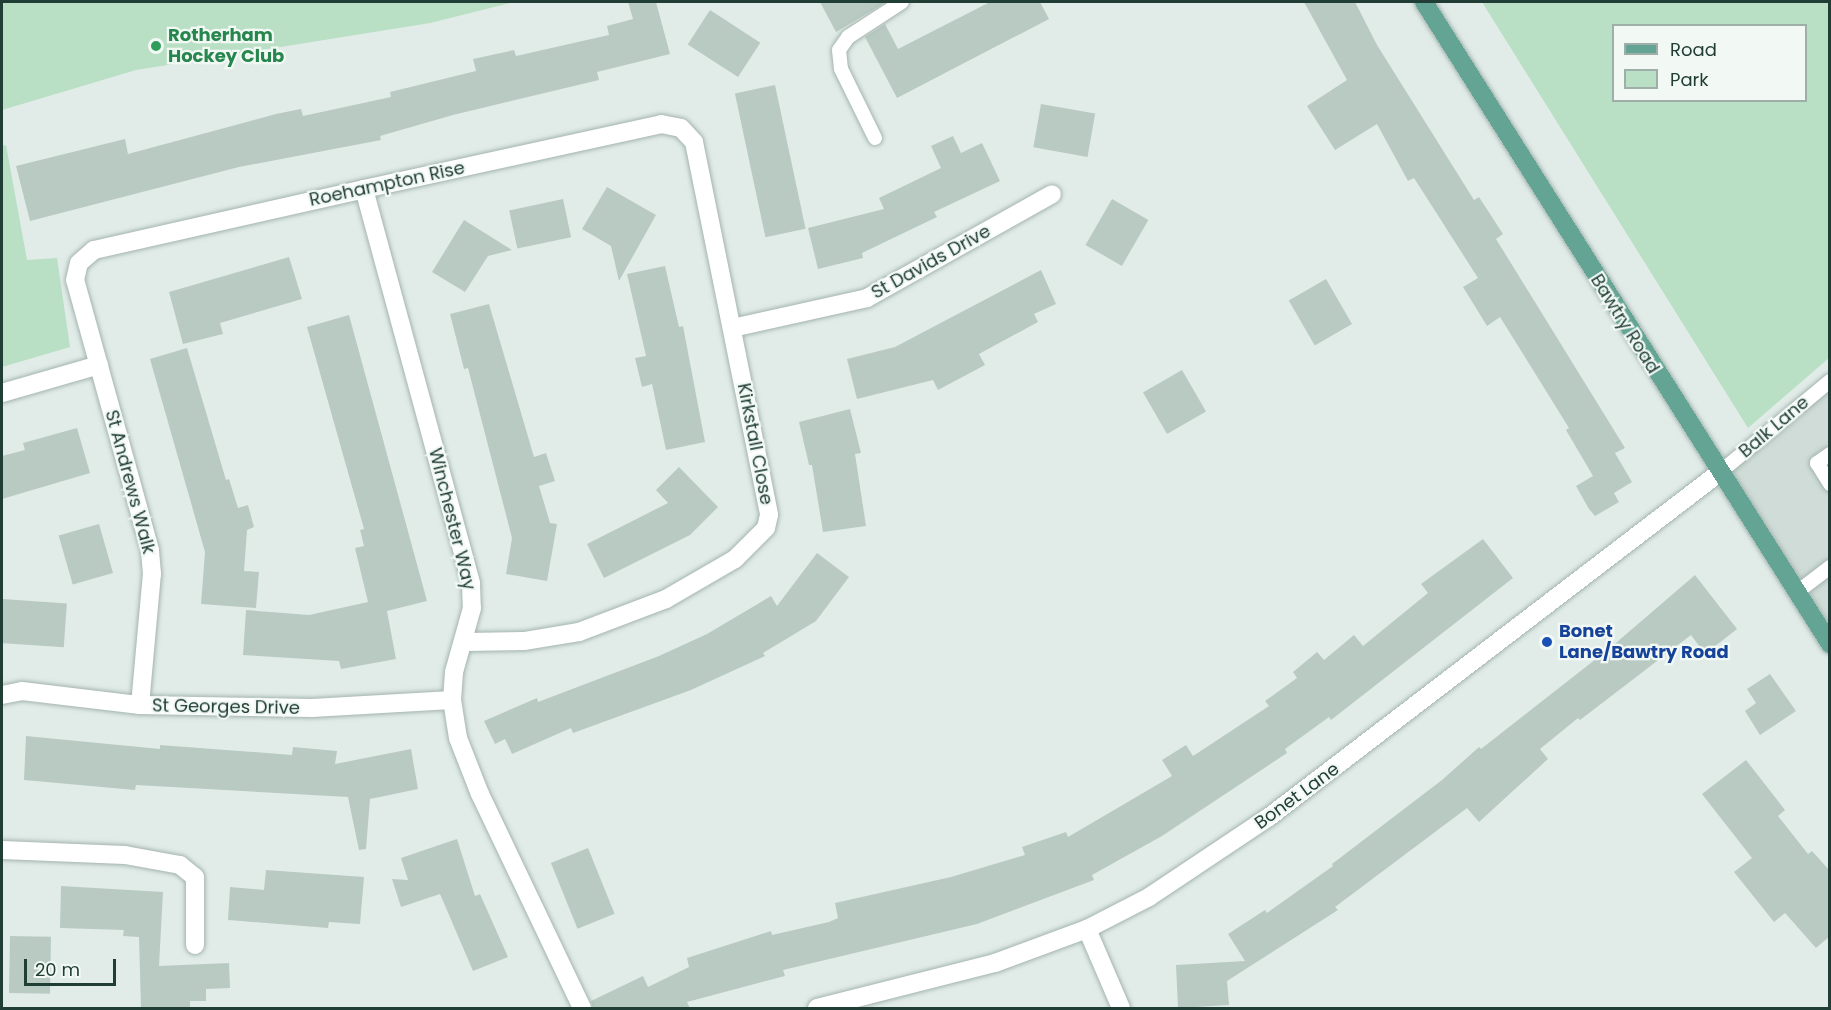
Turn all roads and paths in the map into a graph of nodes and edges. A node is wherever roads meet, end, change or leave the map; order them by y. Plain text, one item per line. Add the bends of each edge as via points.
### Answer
1 (902, 2) edge
2 (1424, 2) edge
3 (875, 138) dead end
4 (694, 142) joint
5 (364, 189) junction
6 (1052, 194) dead end
7 (80, 263) joint
8 (732, 328) junction
9 (99, 364) junction
10 (1830, 381) edge
11 (2, 393) edge
12 (1830, 453) edge
13 (1719, 473) junction
14 (1830, 484) edge
15 (1830, 567) edge
16 (1796, 593) junction
17 (466, 642) junction
18 (1830, 644) edge
19 (2, 695) edge
20 (452, 700) junction
21 (140, 705) junction
22 (2, 850) edge
23 (1087, 929) junction
24 (195, 945) dead end
25 (582, 1008) edge
26 (817, 1008) edge
27 (1122, 1008) edge

1 - 3 lane via 848,37 839,50 841,69
2 - 13 main road, Bawtry Road
4 - 5 street, Roehampton Rise via 681,128 661,124
4 - 8 street, Kirkstall Close
5 - 7 street, Roehampton Rise via 94,250
5 - 17 street, Winchester Way via 471,584 472,608
6 - 8 street, St Davids Drive via 867,298
7 - 9 street, St Andrews Walk via 75,280
8 - 17 street, Kirkstall Close via 769,515 761,536 735,559 666,599 579,632 524,641
9 - 11 street
9 - 21 street, St Andrews Walk via 150,550 152,574
10 - 13 lane, Balk Lane
12 - 14 lane via 1817,463
13 - 16 main road, Bawtry Road
13 - 23 street, Bonet Lane via 1269,818 1203,864
15 - 16 lane
16 - 18 main road, Bawtry Road
17 - 20 street, Winchester Way via 454,672
19 - 21 street, St Georges Drive via 22,691
20 - 21 street, St Georges Drive via 312,708
20 - 25 street, Winchester Way via 459,738 480,794
22 - 24 street via 125,855 180,865 195,877
23 - 26 street, Bonet Lane via 995,963
23 - 27 street

